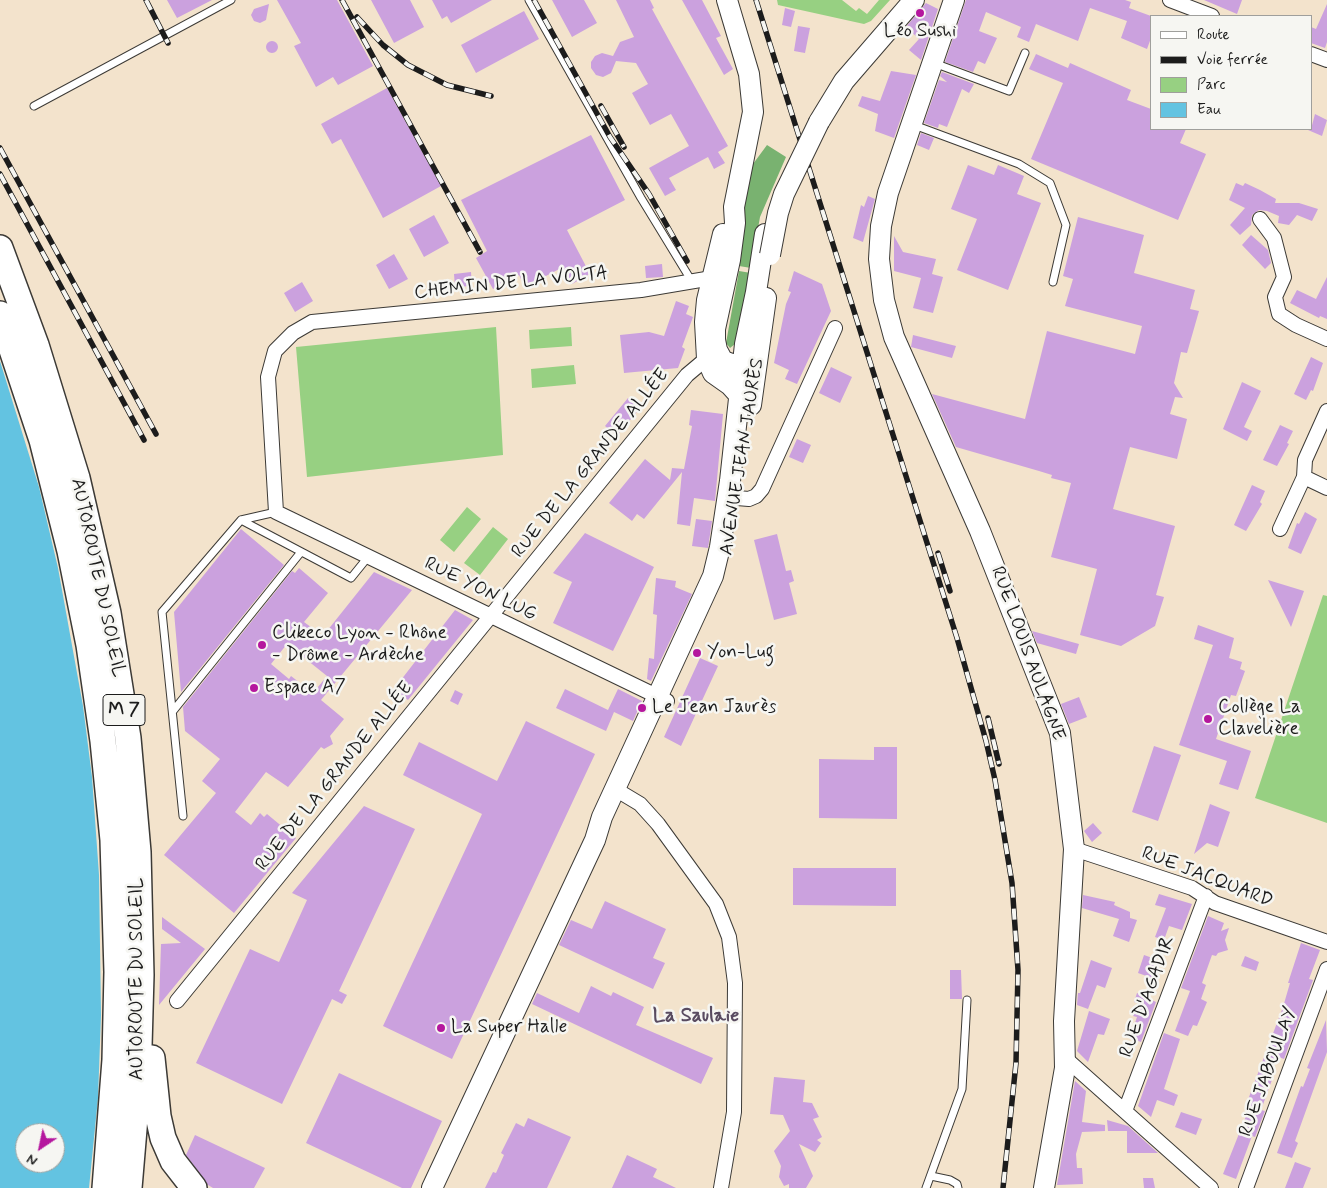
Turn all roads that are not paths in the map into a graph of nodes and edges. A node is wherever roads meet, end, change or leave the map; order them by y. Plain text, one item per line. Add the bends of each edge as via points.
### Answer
1 (231, 0) edge
2 (529, 0) edge
3 (726, 0) edge
4 (900, 0) edge
5 (914, 0) edge
6 (954, 0) edge
7 (1170, 0) edge
8 (1209, 15) edge
9 (1025, 53) dead end
10 (1312, 54) edge
11 (1327, 60) edge
12 (934, 62) junction
13 (34, 106) dead end
14 (818, 118) junction
15 (912, 125) junction
16 (734, 207) junction
17 (1260, 219) dead end
18 (0, 248) edge
19 (712, 278) junction
20 (692, 280) junction
21 (1053, 282) dead end
22 (0, 314) edge
23 (718, 318) junction
24 (835, 328) dead end
25 (1327, 339) edge
26 (712, 354) junction
27 (743, 380) junction
28 (1327, 411) edge
29 (1304, 477) junction
30 (1327, 488) edge
31 (734, 490) junction
32 (276, 512) junction
33 (241, 520) junction
34 (1280, 529) dead end
35 (301, 552) junction
36 (368, 557) junction
37 (491, 616) junction
38 (662, 699) junction
39 (173, 711) junction
40 (619, 791) junction
41 (183, 816) dead end
42 (1074, 849) junction
43 (1206, 896) junction
44 (140, 918) junction
45 (1327, 942) edge
46 (1327, 969) edge
47 (967, 1000) dead end
48 (177, 1001) dead end
49 (1066, 1058) junction
50 (1125, 1111) junction
51 (931, 1176) junction
52 (104, 1188) edge
53 (129, 1188) edge
54 (194, 1188) edge
55 (432, 1188) edge
56 (721, 1188) edge
57 (926, 1188) edge
58 (958, 1188) edge
59 (1044, 1188) edge
60 (1211, 1188) edge
61 (1246, 1188) edge

1 - 13 lane
2 - 20 lane via 641,198
3 - 16 street via 749,74 753,101 752,123
4 - 14 street via 845,65
5 - 14 street via 844,80
6 - 12 street, RUE LOUIS AULAGNE
7 - 8 street
9 - 12 lane via 1009,91
10 - 11 street
12 - 15 street, RUE LOUIS AULAGNE
14 - 27 street, AVENUE JEAN JAURÈS via 783,178 770,217
15 - 21 lane via 1019,164 1050,183 1066,224
15 - 42 street, RUE LOUIS AULAGNE via 884,207 879,259 884,300 894,337 980,531 1060,733
16 - 19 street via 726,221
16 - 23 street via 730,260
17 - 25 street via 1274,238 1284,277 1275,297 1279,314
18 - 44 highway, AUTOROUTE DU SOLEIL / M 7 via 64,432 108,613 128,738
19 - 20 street, CHEMIN DE LA VOLTA
19 - 23 street via 719,281
19 - 26 street via 705,322
20 - 32 street, CHEMIN DE LA VOLTA via 641,290 312,322 293,333 275,351 268,377
22 - 52 highway, AUTOROUTE DU SOLEIL / M 7 via 42,440 70,551 89,645 103,741 113,840 117,972 114,1077
23 - 26 street
24 - 31 street via 762,489 749,498
26 - 27 street
26 - 37 street, RUE DE LA GRANDE ALLÉE via 687,375
27 - 31 street, AVENUE JEAN JAURÈS
27 - 31 street, AVENUE JEAN JAURÈS via 742,465
28 - 29 street via 1305,460
29 - 30 street
29 - 34 street
31 - 38 street, AVENUE JEAN JAURÈS via 713,576
32 - 33 lane
32 - 36 street, RUE YON LUG
33 - 35 lane
33 - 39 lane via 162,612
35 - 36 lane via 351,578
35 - 39 lane
36 - 37 street, RUE YON LUG
37 - 38 street, RUE YON LUG
37 - 48 street, RUE DE LA GRANDE ALLÉE
38 - 40 street, AVENUE JEAN JAURÈS
39 - 41 lane
40 - 55 street, AVENUE JEAN JAURÈS via 602,816 595,840
40 - 56 street via 640,804 658,824 716,904 729,937 735,982 734,1112
42 - 43 street, RUE JACQUARD via 1192,888
42 - 49 street, RUE LOUIS AULAGNE via 1064,1021
43 - 45 street, RUE JACQUARD via 1215,903
43 - 50 street, RUE D'AGADIR
44 - 53 highway, AUTOROUTE DU SOLEIL / M 7 via 140,1034
44 - 54 highway via 158,1116 173,1161
46 - 61 street, RUE JABOULAY
47 - 51 lane via 962,1089
49 - 50 street
49 - 59 street, RUE LOUIS AULAGNE via 1062,1097
50 - 60 street
51 - 57 lane
51 - 58 lane via 950,1180

